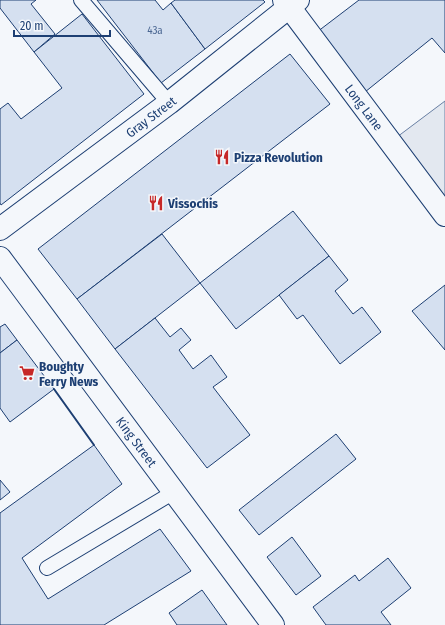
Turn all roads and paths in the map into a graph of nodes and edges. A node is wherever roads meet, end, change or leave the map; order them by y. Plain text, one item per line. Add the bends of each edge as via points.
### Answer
1 (82, 0) edge
2 (290, 2) edge
3 (169, 103) junction
4 (445, 215) edge
5 (0, 228) edge
6 (0, 258) edge
7 (174, 492) junction
8 (48, 568) dead end
9 (273, 625) edge

1 - 3 lane
2 - 3 street, Gray Street
2 - 4 street, Long Lane
3 - 5 street, Gray Street
6 - 7 street, King Street
7 - 8 lane
7 - 9 street, King Street

